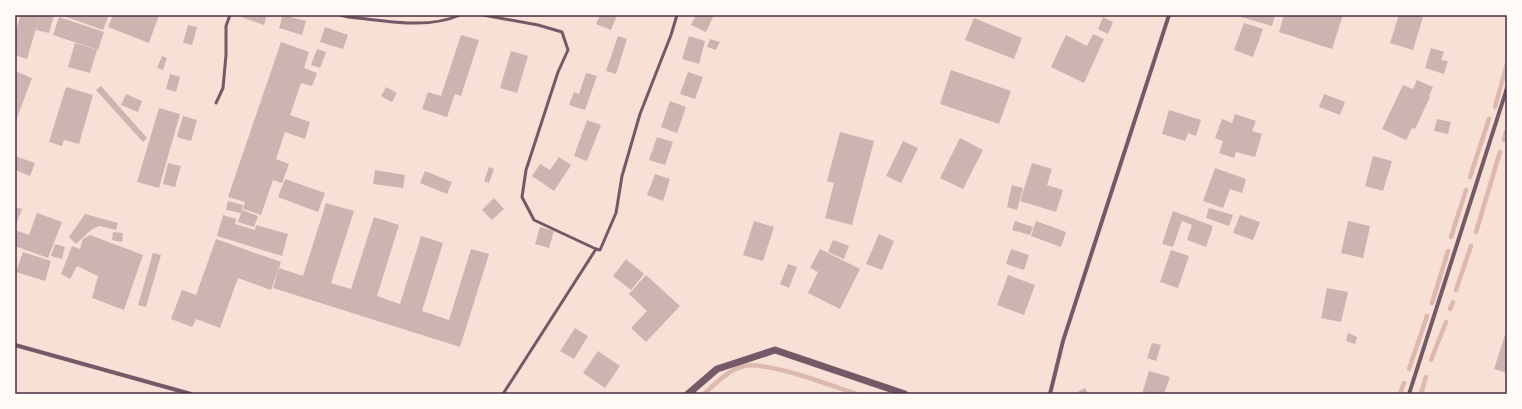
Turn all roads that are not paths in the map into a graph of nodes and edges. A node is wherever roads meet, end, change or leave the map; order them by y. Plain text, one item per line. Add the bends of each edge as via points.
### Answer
1 (230, 15) edge
2 (340, 15) edge
3 (460, 15) edge
4 (483, 15) edge
5 (677, 15) edge
6 (1169, 15) edge
7 (1507, 88) edge
8 (216, 103) dead end
9 (596, 249) junction
10 (15, 345) edge
11 (191, 394) edge
12 (503, 394) edge
13 (688, 394) edge
14 (904, 394) edge
15 (1050, 394) edge
16 (1409, 394) edge

1 - 8 lane via 226,26 223,88
2 - 3 lane via 410,23 440,21
4 - 9 lane via 562,32 568,50 558,72 526,170 522,197 534,220
5 - 9 lane via 640,114 622,176 616,214 600,250
6 - 15 street via 1063,341
7 - 16 street
9 - 12 lane
10 - 11 street
13 - 14 street via 717,369 775,350

